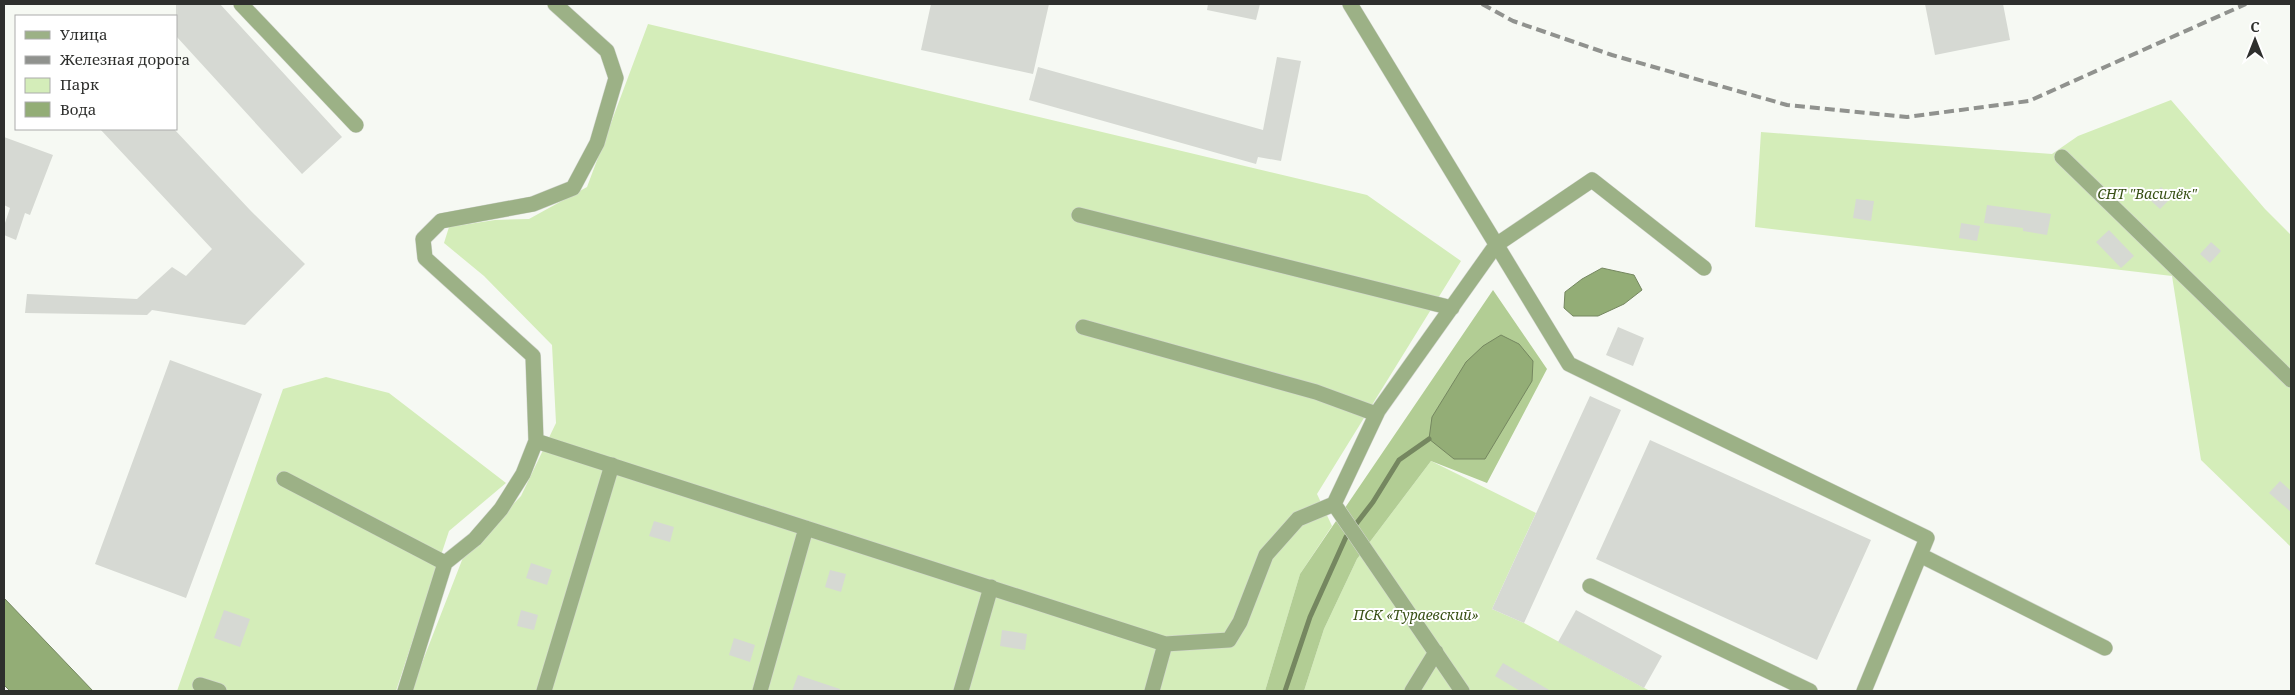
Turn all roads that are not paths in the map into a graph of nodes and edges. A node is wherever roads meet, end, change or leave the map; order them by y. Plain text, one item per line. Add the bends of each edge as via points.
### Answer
1 (241, 4) edge
2 (556, 4) edge
3 (1350, 4) edge
4 (356, 125) dead end
5 (2062, 157) dead end
6 (1079, 215) dead end
7 (1496, 245) junction
8 (1704, 268) dead end
9 (1452, 308) junction
10 (1083, 328) dead end
11 (2291, 380) edge
12 (1376, 414) junction
13 (536, 441) junction
14 (612, 465) junction
15 (284, 479) dead end
16 (1334, 504) junction
17 (806, 528) junction
18 (1920, 555) junction
19 (445, 563) junction
20 (1590, 586) dead end
21 (991, 588) junction
22 (1164, 644) junction
23 (2105, 648) dead end
24 (1436, 652) junction
25 (200, 685) dead end
26 (219, 691) edge
27 (405, 691) edge
28 (544, 691) edge
29 (760, 691) edge
30 (961, 691) edge
31 (1152, 691) edge
32 (1412, 691) edge
33 (1462, 691) edge
34 (1810, 691) edge
35 (1864, 691) edge

1 - 4 street
2 - 13 street via 607,51 616,78 597,143 573,188 533,204 441,222 423,239 425,258 533,356
3 - 7 street
5 - 11 street
6 - 9 street
7 - 8 street via 1592,180
7 - 9 street
7 - 18 street via 1569,364 1927,538
9 - 12 street
10 - 12 street via 1316,392
12 - 16 street
13 - 14 street
13 - 19 street via 522,474 501,509 476,539
14 - 17 street
14 - 28 street
15 - 19 street
16 - 22 street via 1298,519 1266,555 1240,622 1229,640
16 - 24 street
17 - 21 street
17 - 29 street
18 - 23 street
18 - 35 street
19 - 27 street
20 - 34 street
21 - 22 street
21 - 30 street
22 - 31 street
24 - 32 street
24 - 33 street
25 - 26 street

